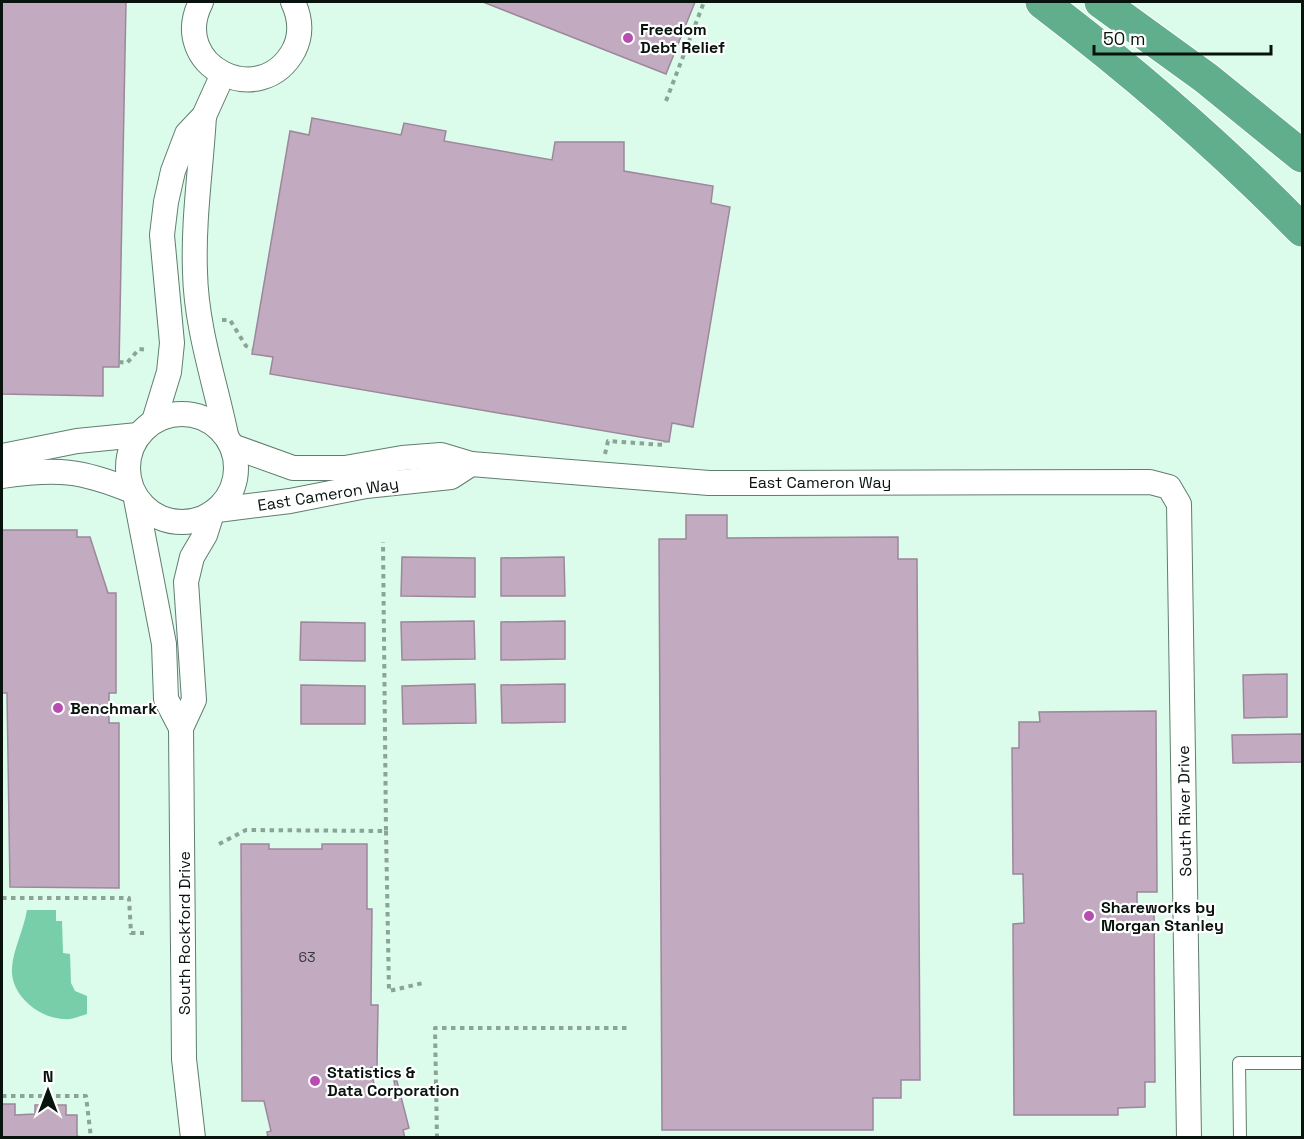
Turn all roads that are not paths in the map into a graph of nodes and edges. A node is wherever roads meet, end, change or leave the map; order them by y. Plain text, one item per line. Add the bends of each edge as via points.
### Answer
1 (201, 2) edge
2 (293, 2) edge
3 (1042, 2) edge
4 (1101, 2) edge
5 (223, 74) junction
6 (204, 116) junction
7 (1302, 156) edge
8 (1302, 230) edge
9 (146, 428) junction
10 (229, 440) junction
11 (2, 456) edge
12 (471, 464) junction
13 (2, 476) edge
14 (1169, 487) joint
15 (134, 495) junction
16 (214, 511) junction
17 (182, 728) junction
18 (1302, 1063) edge
19 (193, 1137) edge
20 (1189, 1137) edge
21 (1240, 1137) edge

1 - 5 street via 194,27 196,44 204,58
2 - 5 street via 300,28 290,58 263,77 247,80
3 - 8 highway via 1149,87
4 - 7 highway via 1206,78
5 - 6 street
6 - 9 street via 187,134 166,202 162,235 172,343 169,372
6 - 10 street via 195,274 205,346
9 - 10 street via 173,414 193,414 217,426
9 - 11 street
9 - 15 street via 130,448 127,462
10 - 12 street, East Cameron Way via 292,468 345,468 441,455
10 - 16 street via 236,460 236,476 232,490
12 - 14 street, East Cameron Way via 709,483 1150,482
12 - 16 street, East Cameron Way via 451,477 366,486
13 - 15 street via 69,471 96,476
14 - 20 street, South River Drive via 1179,504
15 - 16 street via 147,511 177,523 193,521
15 - 17 street, South Rockford Drive via 164,644 166,699
16 - 17 street, South Rockford Drive via 192,557 186,582 194,700
17 - 19 street, South Rockford Drive via 184,1059
18 - 21 lane via 1239,1063

